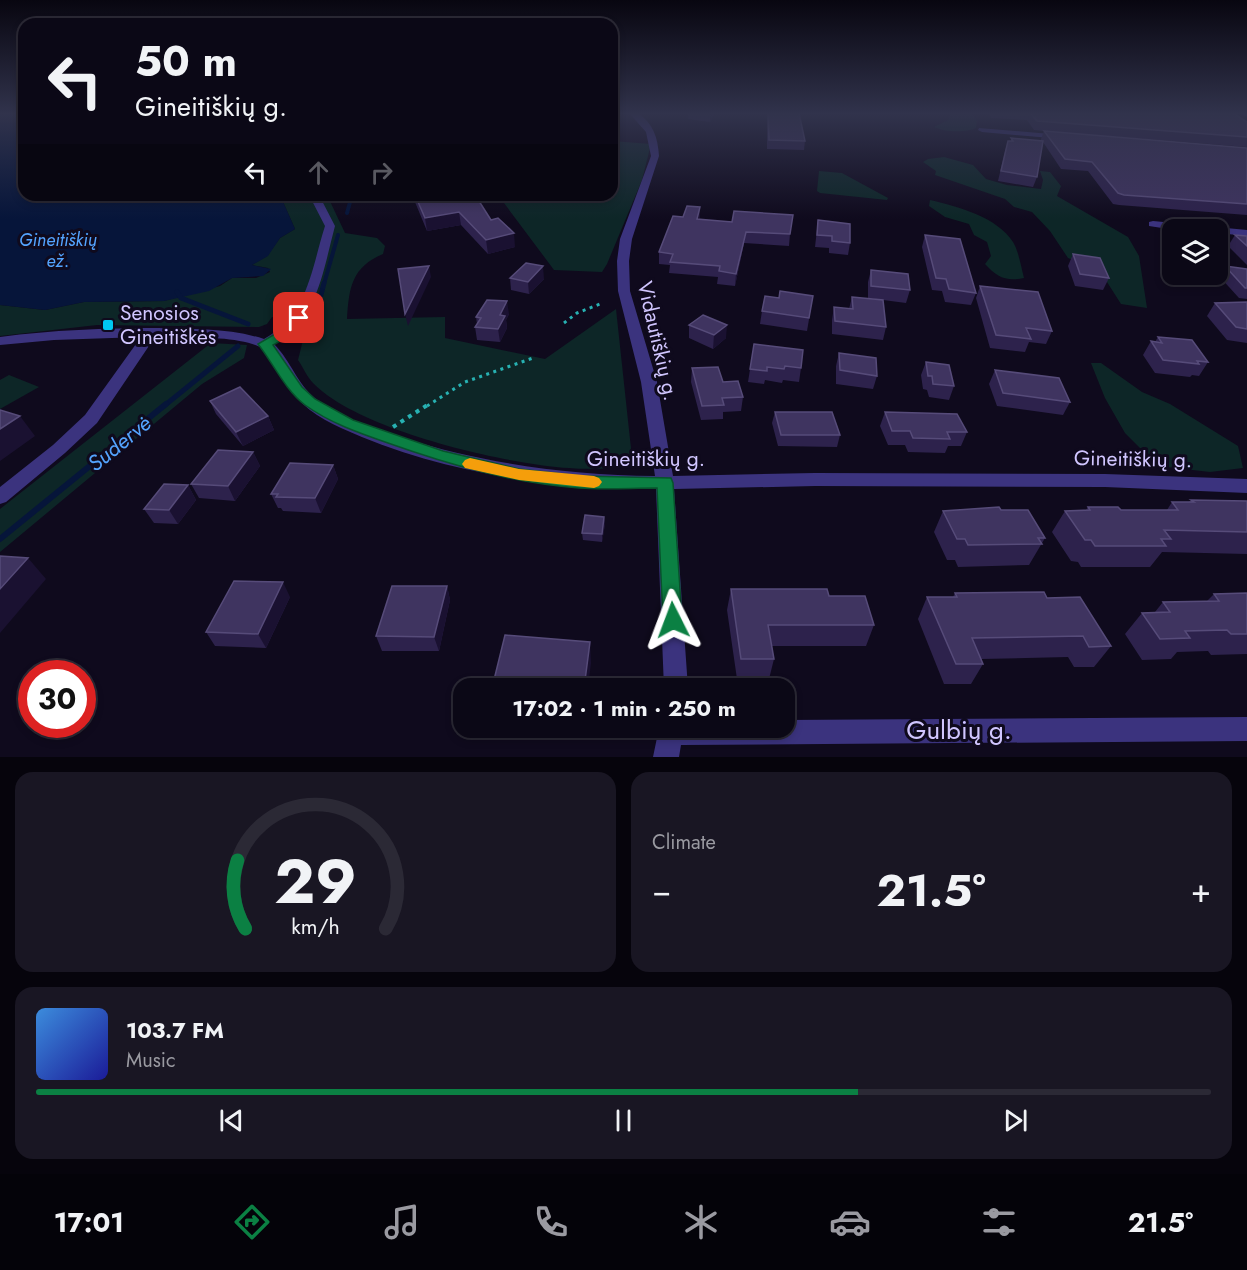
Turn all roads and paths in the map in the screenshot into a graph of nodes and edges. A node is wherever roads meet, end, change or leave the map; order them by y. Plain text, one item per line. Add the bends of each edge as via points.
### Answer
1 (655, 148) edge
2 (317, 201) edge
3 (1153, 224) dead end
4 (1162, 225) edge
5 (1228, 231) edge
6 (1247, 233) edge
7 (600, 304) dead end
8 (564, 323) dead end
9 (150, 334) junction
10 (0, 341) edge
11 (265, 344) junction
12 (533, 358) dead end
13 (380, 436) junction
14 (665, 483) junction
15 (1247, 486) edge
16 (0, 497) edge
17 (675, 678) edge
18 (1247, 729) edge
19 (669, 739) edge

1 - 14 street, Vidautiškių g. via 626,239 623,261 624,291 649,382
2 - 11 street via 330,226 306,305 291,327
3 - 4 street
5 - 6 street
7 - 8 path
9 - 10 street
9 - 11 street via 225,336
9 - 16 street via 90,419
11 - 13 street, Gineitiškių g. via 310,402
12 - 13 path via 465,382
13 - 14 street, Gineitiškių g. via 450,459 519,475 580,482
14 - 15 street, Gineitiškių g. via 1148,480
14 - 17 street, Vidautiškių g.
18 - 19 street, Gulbių g.

